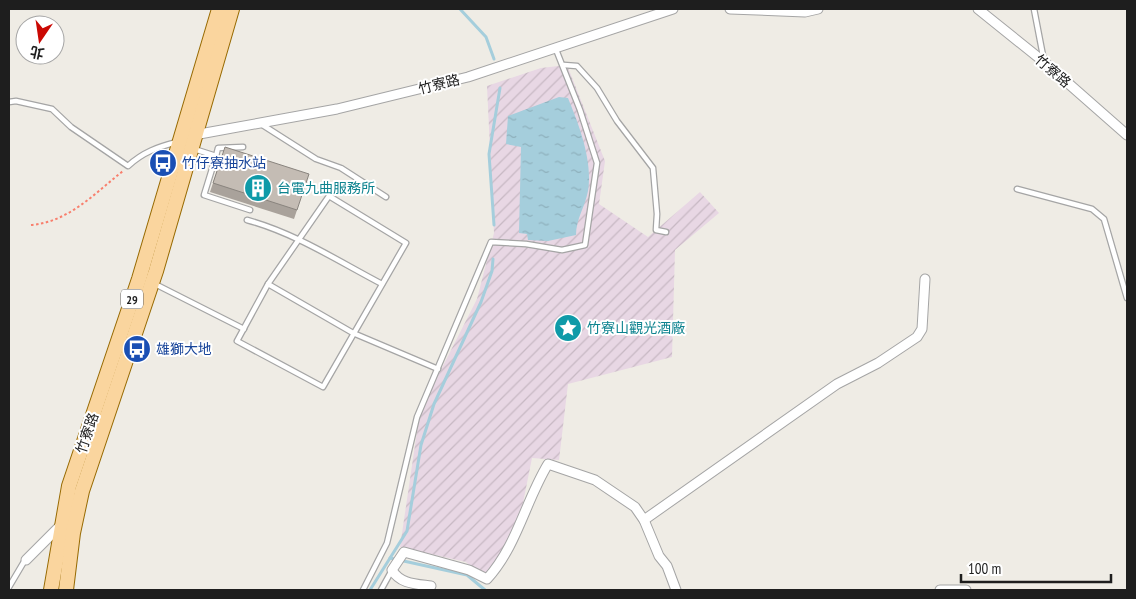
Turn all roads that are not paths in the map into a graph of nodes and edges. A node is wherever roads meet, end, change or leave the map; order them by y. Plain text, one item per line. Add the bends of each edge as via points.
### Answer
1 (219, 9) edge
2 (232, 9) edge
3 (674, 9) edge
4 (730, 9) edge
5 (818, 9) edge
6 (978, 9) edge
7 (1034, 9) edge
8 (556, 47) junction
9 (1044, 62) junction
10 (564, 65) junction
11 (9, 102) edge
12 (261, 124) junction
13 (197, 134) junction
14 (1127, 135) edge
15 (178, 142) junction
16 (244, 146) dead end
17 (192, 149) junction
18 (216, 156) junction
19 (1017, 189) dead end
20 (386, 197) dead end
21 (250, 210) dead end
22 (246, 220) dead end
23 (666, 232) dead end
24 (299, 239) junction
25 (925, 279) dead end
26 (146, 281) junction
27 (268, 284) junction
28 (382, 284) junction
29 (1127, 298) edge
30 (244, 329) junction
31 (353, 333) junction
32 (438, 369) junction
33 (644, 520) junction
34 (61, 525) junction
35 (26, 560) joint
36 (392, 570) junction
37 (9, 586) edge
38 (431, 586) joint
39 (51, 590) edge
40 (66, 590) edge
41 (363, 590) edge
42 (381, 590) edge
43 (421, 590) edge
44 (676, 590) edge
45 (940, 590) edge
46 (966, 590) edge

1 - 15 main road, 竹寮路 / 29
2 - 13 main road, 竹寮路 / 29
3 - 8 street, 竹寮路
4 - 5 street via 805,12
6 - 9 street, 竹寮路
7 - 9 lane
8 - 10 lane
8 - 12 street, 竹寮路 via 468,77
9 - 14 street, 竹寮路
10 - 23 lane via 576,66 592,81 653,168 656,230
10 - 32 lane via 597,163 585,245 562,250 491,242
11 - 15 lane via 16,100 52,109 71,127 128,166 157,147
12 - 13 street, 竹寮路
12 - 20 lane
13 - 15 street, 竹寮路
13 - 17 main road, 竹寮路 / 29
15 - 26 main road, 竹寮路 / 29
16 - 18 lane via 218,148
17 - 18 lane
17 - 26 main road, 竹寮路 / 29
18 - 21 lane via 204,195
19 - 29 lane via 1092,209 1104,219
22 - 24 lane
24 - 27 lane
24 - 28 lane
24 - 28 lane via 329,196 406,242
25 - 33 street via 922,329 917,337 878,363 837,384
26 - 30 lane
26 - 34 main road, 竹寮路 / 29 via 69,486
26 - 40 main road, 竹寮路 / 29 via 82,491
27 - 30 lane
27 - 31 lane
28 - 31 lane
30 - 31 lane via 236,342 323,387
31 - 32 lane
32 - 41 lane via 417,417 387,543
33 - 36 street via 635,507 596,480 548,464 514,540 487,579 469,570 404,552
33 - 44 street
34 - 35 street
34 - 39 main road, 竹寮路 / 29
35 - 37 lane
36 - 38 street via 409,583
36 - 42 lane
38 - 43 lane
45 - 46 street

